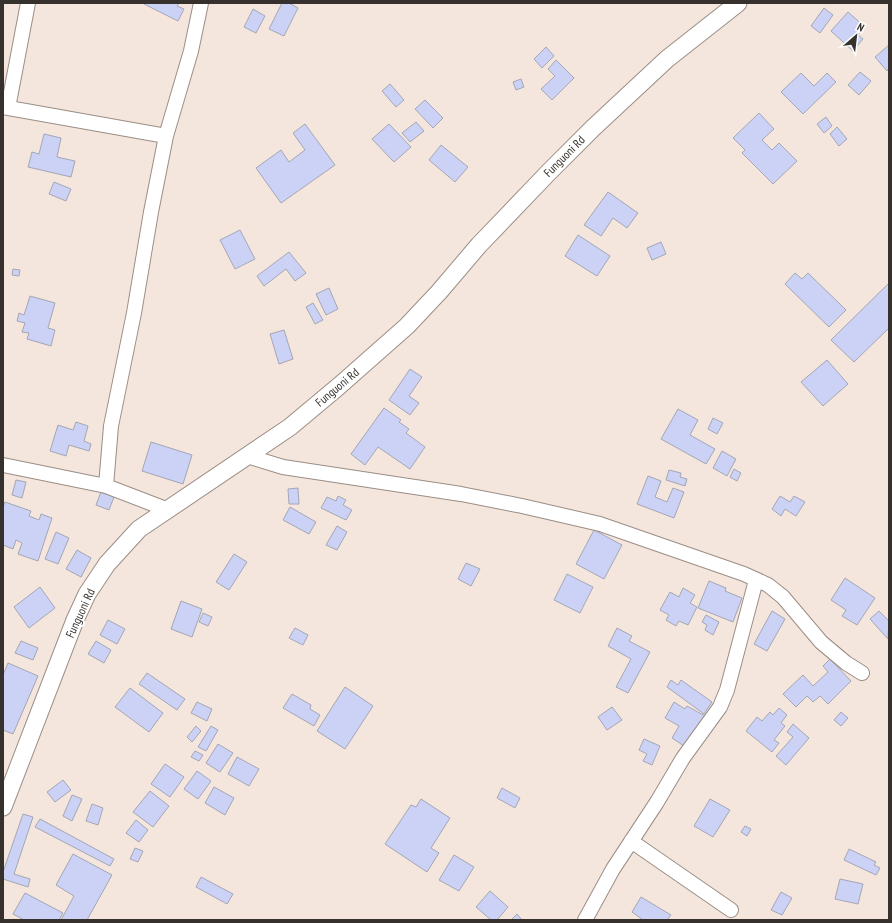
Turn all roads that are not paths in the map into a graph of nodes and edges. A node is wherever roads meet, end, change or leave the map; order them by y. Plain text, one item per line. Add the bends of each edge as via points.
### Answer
1 (28, 3) edge
2 (200, 3) edge
3 (738, 3) edge
4 (5, 108) edge
5 (166, 136) junction
6 (247, 456) junction
7 (3, 465) edge
8 (106, 486) junction
9 (166, 509) junction
10 (756, 580) junction
11 (862, 673) dead end
12 (3, 806) edge
13 (631, 840) junction
14 (731, 910) dead end
15 (584, 920) edge

1 - 4 street
2 - 5 street via 191,51
3 - 6 street, Funguoni Rd via 667,59 593,128 479,245 407,326 340,386
4 - 5 street
5 - 8 street via 111,426
6 - 9 street, Funguoni Rd
6 - 10 street via 283,467 461,494 600,524 737,571
7 - 8 street
8 - 9 street
9 - 12 street, Funguoni Rd via 139,529 107,564 87,594
10 - 11 street via 768,585 783,597 821,642
10 - 13 street via 720,708 682,758 657,802
13 - 14 street
13 - 15 street

